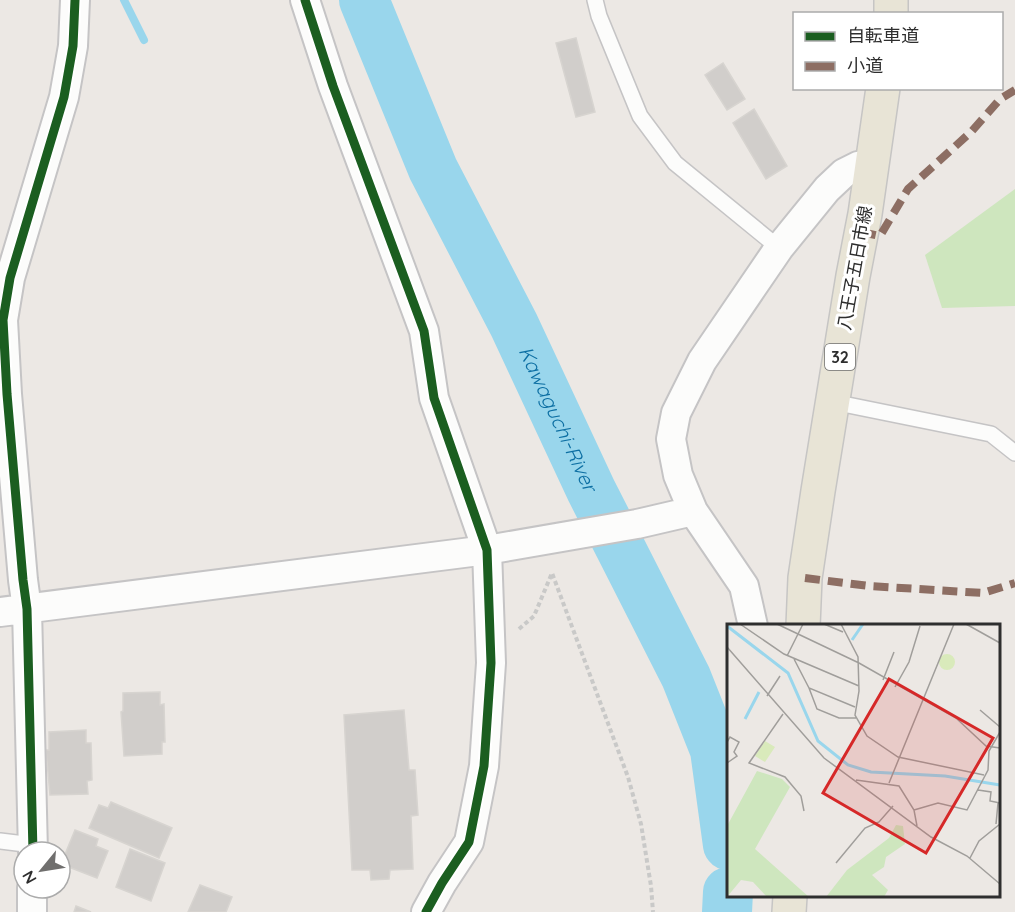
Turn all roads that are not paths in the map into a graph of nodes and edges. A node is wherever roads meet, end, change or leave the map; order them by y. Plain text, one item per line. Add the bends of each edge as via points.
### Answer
1 (75, 0) edge
2 (305, 0) edge
3 (595, 0) edge
4 (884, 90) edge
5 (873, 164) junction
6 (779, 248) junction
7 (833, 402) junction
8 (1015, 453) edge
9 (693, 511) junction
10 (487, 550) junction
11 (13, 610) edge
12 (753, 624) edge
13 (803, 624) edge
14 (32, 840) edge
15 (790, 897) edge
16 (426, 912) edge
17 (789, 912) edge

1 - 11 street via 64,97 10,278 3,320
2 - 10 street via 424,331 434,398
3 - 6 lane via 640,116 675,164
4 - 5 main road, 八王子五日市線 / 32
5 - 6 street via 844,173
5 - 7 main road, 八王子五日市線 / 32
6 - 9 street via 702,361 676,413 671,439 678,475
7 - 8 lane via 991,434
7 - 13 main road, 八王子五日市線 / 32 via 805,578
9 - 10 street
9 - 12 street via 744,586
10 - 11 street
10 - 16 street via 491,663 484,766 469,842
11 - 14 street
15 - 17 main road

